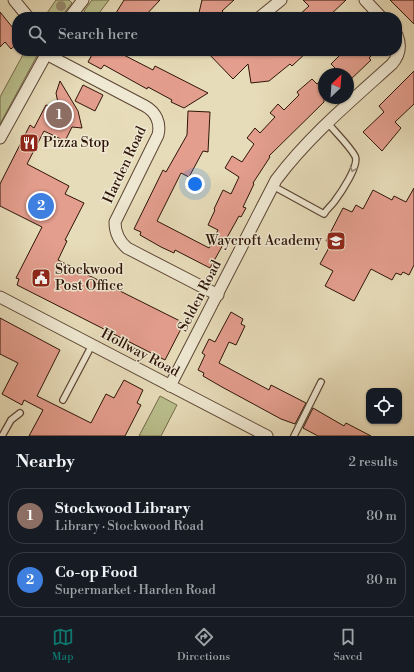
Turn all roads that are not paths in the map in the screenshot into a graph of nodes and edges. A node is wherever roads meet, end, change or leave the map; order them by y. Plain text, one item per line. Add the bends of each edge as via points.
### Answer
1 (14, 0) edge
2 (83, 0) edge
3 (281, 0) edge
4 (365, 0) edge
5 (24, 12) edge
6 (74, 12) edge
7 (266, 12) edge
8 (376, 12) edge
9 (45, 56) edge
10 (53, 56) edge
11 (397, 56) edge
12 (327, 122) junction
13 (0, 138) edge
14 (273, 186) junction
15 (218, 294) junction
16 (0, 297) edge
17 (92, 345) junction
18 (321, 382) dead end
19 (170, 386) junction
20 (63, 400) dead end
21 (20, 413) dead end
22 (2, 436) edge
23 (267, 436) edge
24 (294, 436) edge

1 - 5 street
2 - 6 street
3 - 7 street
4 - 8 street
9 - 13 street
10 - 15 street, Harden Road via 145,106 155,115 159,124 158,135 115,222 121,243
11 - 12 street, Selden Road
12 - 14 street, Selden Road via 295,155
12 -> 14 lane via 355,157 356,165 334,203 324,214
14 - 15 street, Selden Road
15 - 19 street, Selden Road
16 - 17 street, Hollway Road
17 - 19 street, Hollway Road
17 - 20 lane
18 - 24 lane
19 - 23 street, Hollway Road
21 - 22 lane via 11,420

